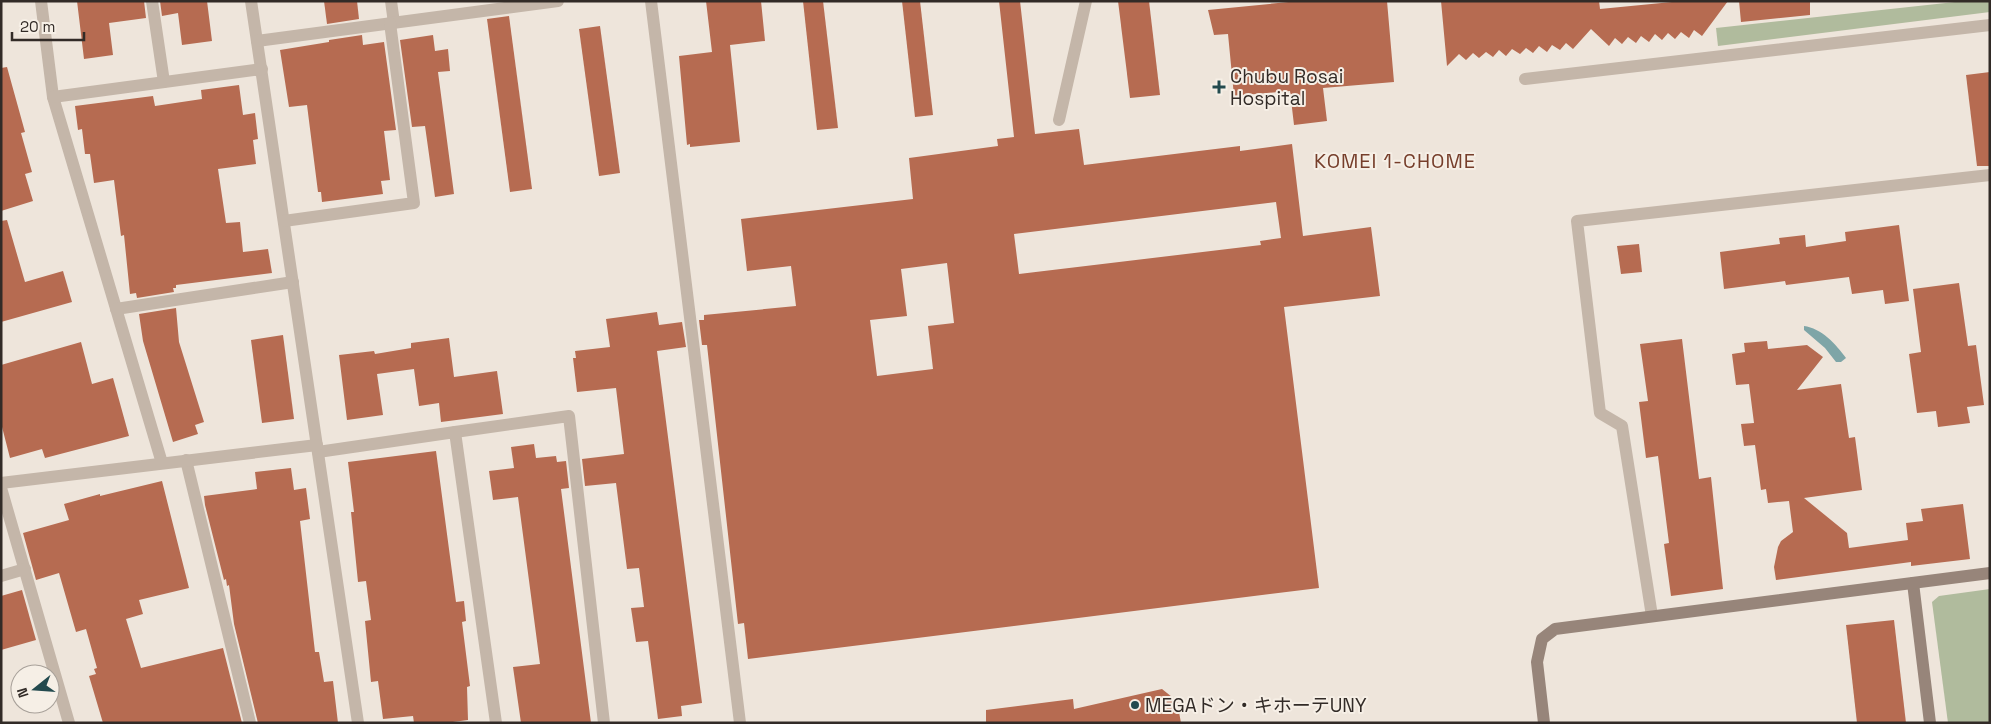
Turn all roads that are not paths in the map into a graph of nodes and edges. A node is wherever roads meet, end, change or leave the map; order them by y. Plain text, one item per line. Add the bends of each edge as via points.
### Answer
1 (41, 1) edge
2 (152, 1) edge
3 (252, 1) edge
4 (391, 1) edge
5 (558, 1) edge
6 (651, 1) edge
7 (1086, 1) edge
8 (518, 4) edge
9 (392, 23) junction
10 (1990, 25) edge
11 (257, 41) junction
12 (262, 69) junction
13 (1525, 79) dead end
14 (164, 82) junction
15 (53, 97) junction
16 (1059, 120) dead end
17 (1990, 175) edge
18 (284, 221) junction
19 (293, 282) junction
20 (116, 309) junction
21 (455, 432) junction
22 (317, 448) junction
23 (186, 460) junction
24 (162, 463) junction
25 (1, 482) edge
26 (1, 488) edge
27 (25, 569) junction
28 (1990, 573) edge
29 (1, 576) edge
30 (1913, 583) junction
31 (1652, 616) junction
32 (69, 723) edge
33 (250, 723) edge
34 (358, 723) edge
35 (496, 723) edge
36 (604, 723) edge
37 (740, 723) edge
38 (1544, 723) edge
39 (1930, 723) edge

1 - 15 street
2 - 14 street
3 - 11 street
4 - 9 street
5 - 8 street
6 - 37 street
7 - 16 street
8 - 9 street
9 - 11 street
9 - 18 street via 414,204
10 - 13 street
11 - 12 street
12 - 14 street
12 - 18 street
14 - 15 street
15 - 20 street
17 - 31 street via 1577,221 1600,413 1622,426
18 - 19 street
19 - 20 street
19 - 22 street
20 - 24 street
21 - 22 street
21 - 35 street
21 - 36 street via 568,416
22 - 23 street
22 - 34 street
23 - 24 street
23 - 33 street
24 - 25 street
26 - 27 street
27 - 29 street
27 - 32 street
28 - 30 street
30 - 31 street
30 - 39 street
31 - 38 street via 1555,629 1542,639 1537,662

